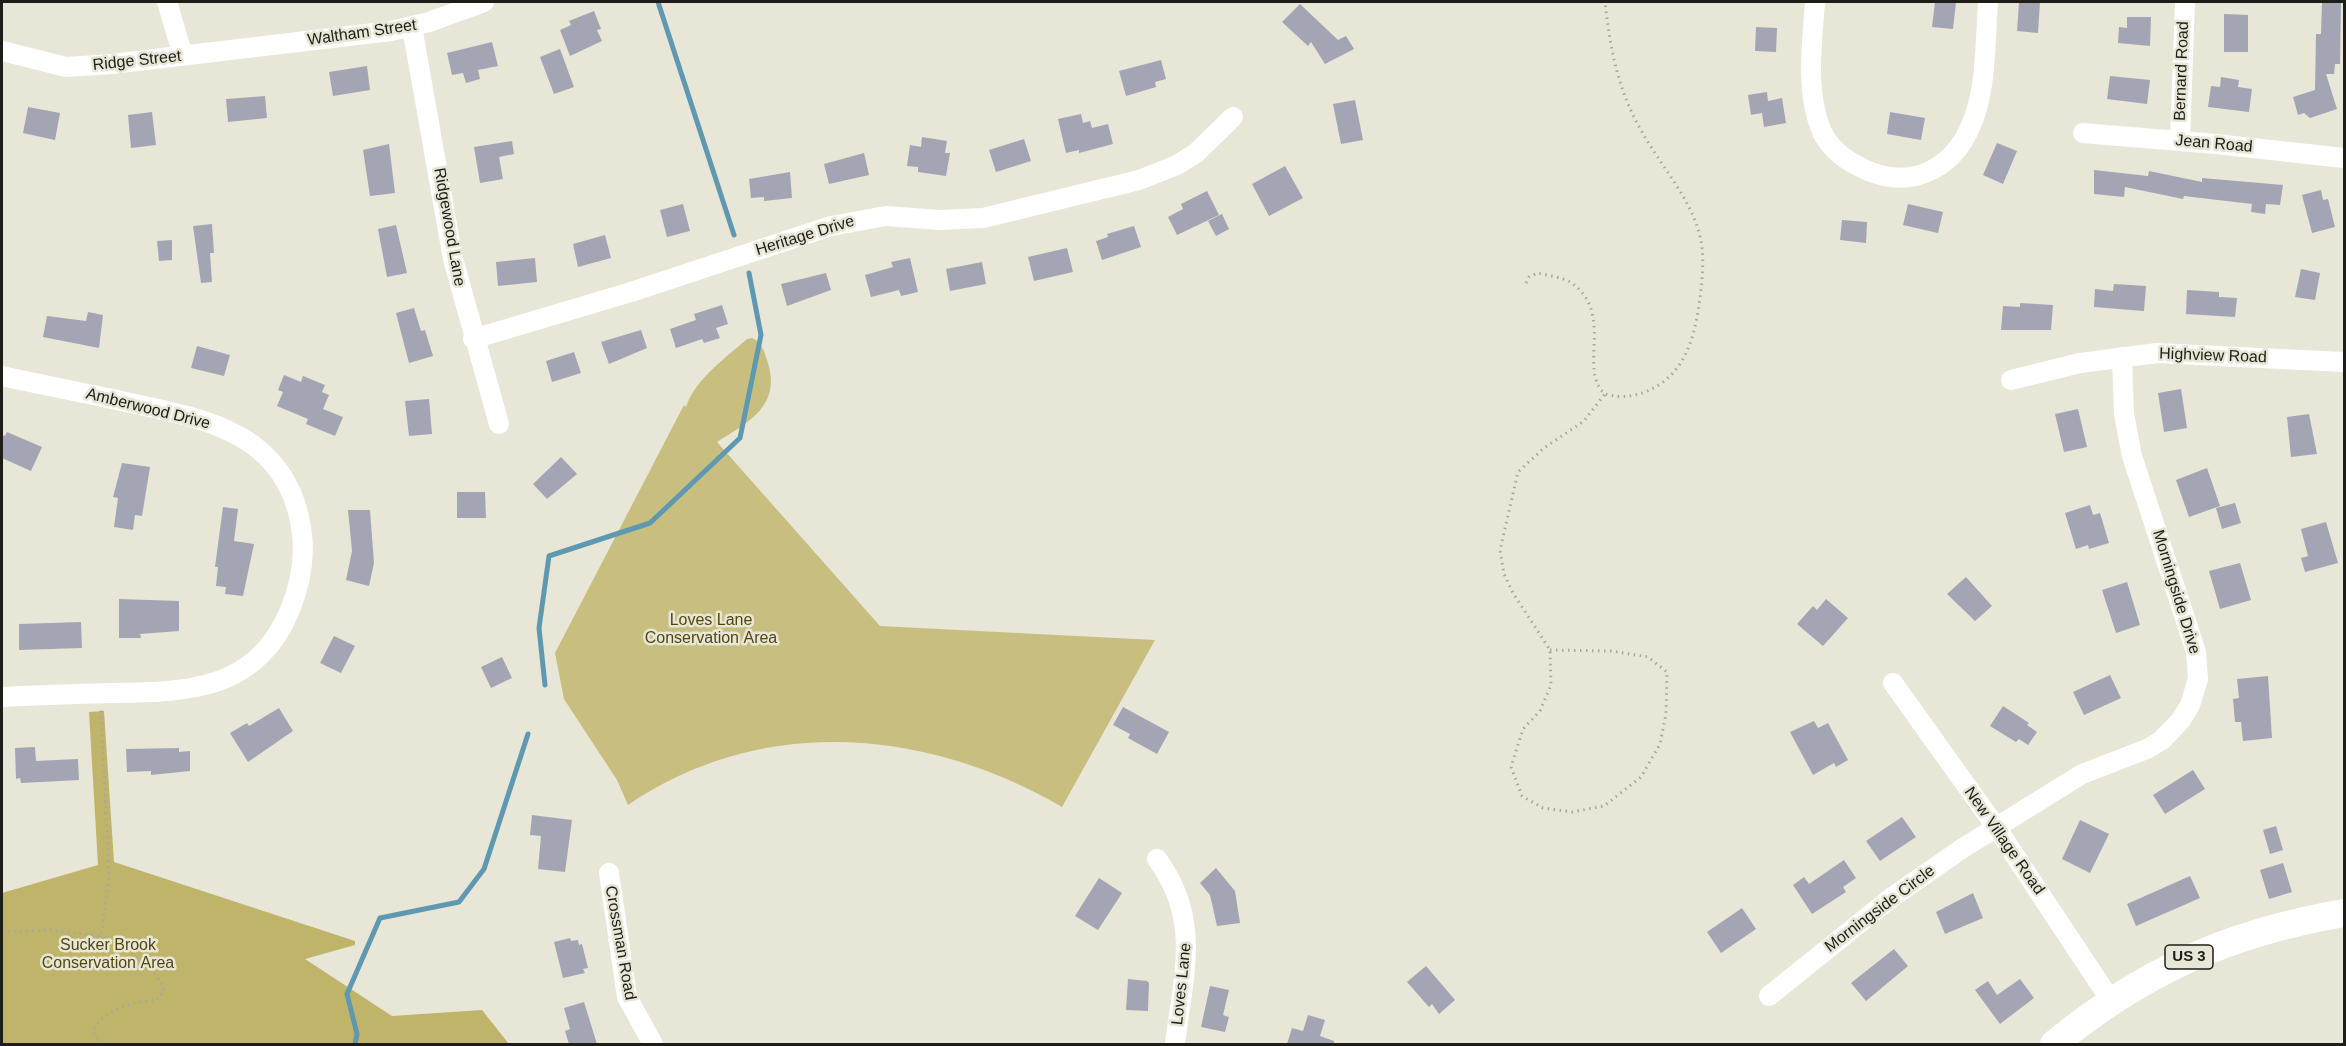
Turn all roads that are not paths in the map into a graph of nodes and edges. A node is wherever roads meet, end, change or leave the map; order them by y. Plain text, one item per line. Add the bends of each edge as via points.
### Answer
1 (167, 2) edge
2 (484, 2) edge
3 (1815, 2) edge
4 (1988, 2) edge
5 (2185, 2) edge
6 (412, 27) junction
7 (273, 45) joint
8 (2, 51) edge
9 (183, 56) junction
10 (1233, 117) dead end
11 (2083, 133) dead end
12 (2180, 140) junction
13 (2344, 158) edge
14 (473, 339) junction
15 (2122, 357) junction
16 (2344, 362) edge
17 (2, 376) edge
18 (2011, 380) dead end
19 (499, 424) dead end
20 (1893, 683) dead end
21 (2, 697) edge
22 (1996, 827) junction
23 (1157, 859) dead end
24 (609, 873) dead end
25 (2344, 913) edge
26 (1769, 996) dead end
27 (2111, 1001) junction
28 (653, 1044) edge
29 (1175, 1044) edge
30 (2054, 1044) edge

1 - 9 street
2 - 6 street, Waltham Street
3 - 4 street via 1812,78 1815,107 1825,137 1837,152 1860,168 1879,176 1904,179 1936,168 1971,125 1981,93
5 - 12 street, Bernard Road
6 - 7 street, Waltham Street
6 - 14 street, Ridgewood Lane via 453,259
7 - 9 street, Ridge Street
8 - 9 street, Ridge Street via 66,67
10 - 14 street, Heritage Drive via 1196,153 1171,168 1138,180 982,218 886,216 831,226
11 - 12 street, Jean Road
12 - 13 street, Jean Road
14 - 19 street, Ridgewood Lane
15 - 16 street, Highview Road via 2178,352
15 - 18 street, Highview Road
15 - 22 street, Morningside Drive via 2127,434 2194,643 2198,661 2196,688 2181,720 2162,740 2097,767
17 - 21 street, Amberwood Drive via 193,417 232,432 267,455 288,483 300,520 304,552 299,588 284,624 261,654 233,675 198,688 166,692
20 - 22 street, New Village Road
22 - 26 street, Morningside Circle via 1892,898
22 - 27 street, New Village Road
23 - 29 street, Loves Lane via 1182,904 1187,938
24 - 28 street, Crossman Road via 627,997
25 - 27 highway, US 3 via 2274,928 2207,950 2165,968
27 - 30 highway, US 3

